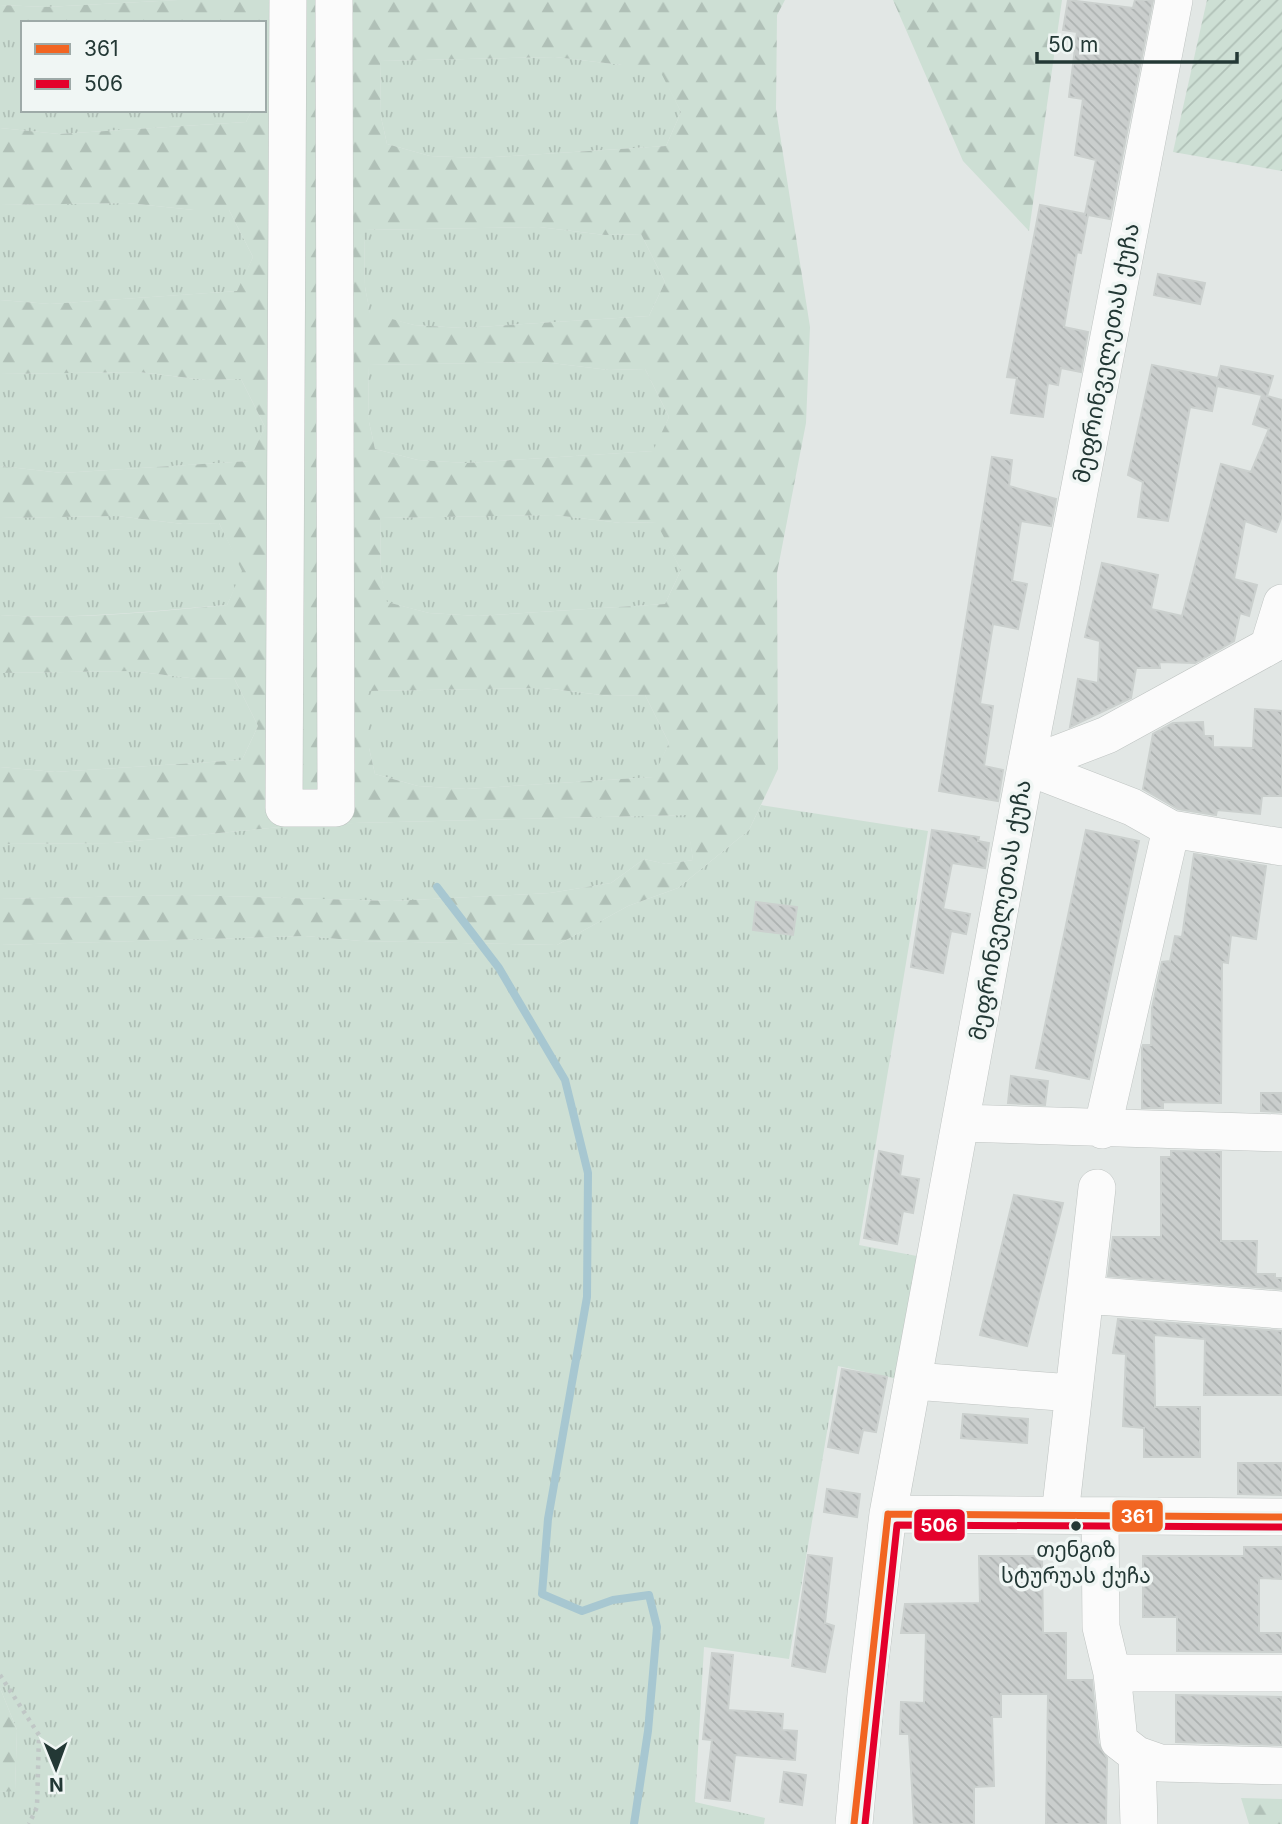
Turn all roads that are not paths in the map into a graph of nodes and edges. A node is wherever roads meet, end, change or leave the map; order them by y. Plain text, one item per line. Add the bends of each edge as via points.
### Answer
1 (288, 0) edge
2 (334, 0) edge
3 (1174, 0) edge
4 (1282, 603) edge
5 (1276, 642) edge
6 (1026, 766) junction
7 (1171, 829) junction
8 (1282, 848) edge
9 (960, 1123) junction
10 (1102, 1130) junction
11 (1282, 1133) edge
12 (1097, 1188) dead end
13 (1085, 1295) junction
14 (1282, 1310) edge
15 (914, 1381) junction
16 (1072, 1393) junction
17 (888, 1514) junction
18 (1060, 1515) junction
19 (1100, 1516) junction
20 (1282, 1517) edge
21 (1282, 1672) edge
22 (1112, 1673) junction
23 (1137, 1755) junction
24 (1282, 1766) edge
25 (855, 1824) edge
26 (1139, 1824) edge

1 - 2 street via 284,808 336,808
3 - 6 street, მეფრინველეთას ქუჩა
4 - 5 street
5 - 6 street via 1107,734
6 - 7 street via 1132,807
6 - 9 street, მეფრინველეთას ქუჩა
7 - 8 street
7 - 10 street
9 - 10 street
9 - 15 street, მეფრინველეთას ქუჩა
10 - 11 street
12 - 13 street
13 - 14 street
13 - 16 street
15 - 16 street
15 - 17 street, მეფრინველეთას ქუჩა
16 - 18 street
17 - 18 street
17 - 25 street, მეფრინველეთას ქუჩა
18 - 19 street
19 - 20 street
19 - 22 street via 1101,1627
21 - 22 street
22 - 23 street via 1119,1741
23 - 24 street via 1160,1763
23 - 26 street

